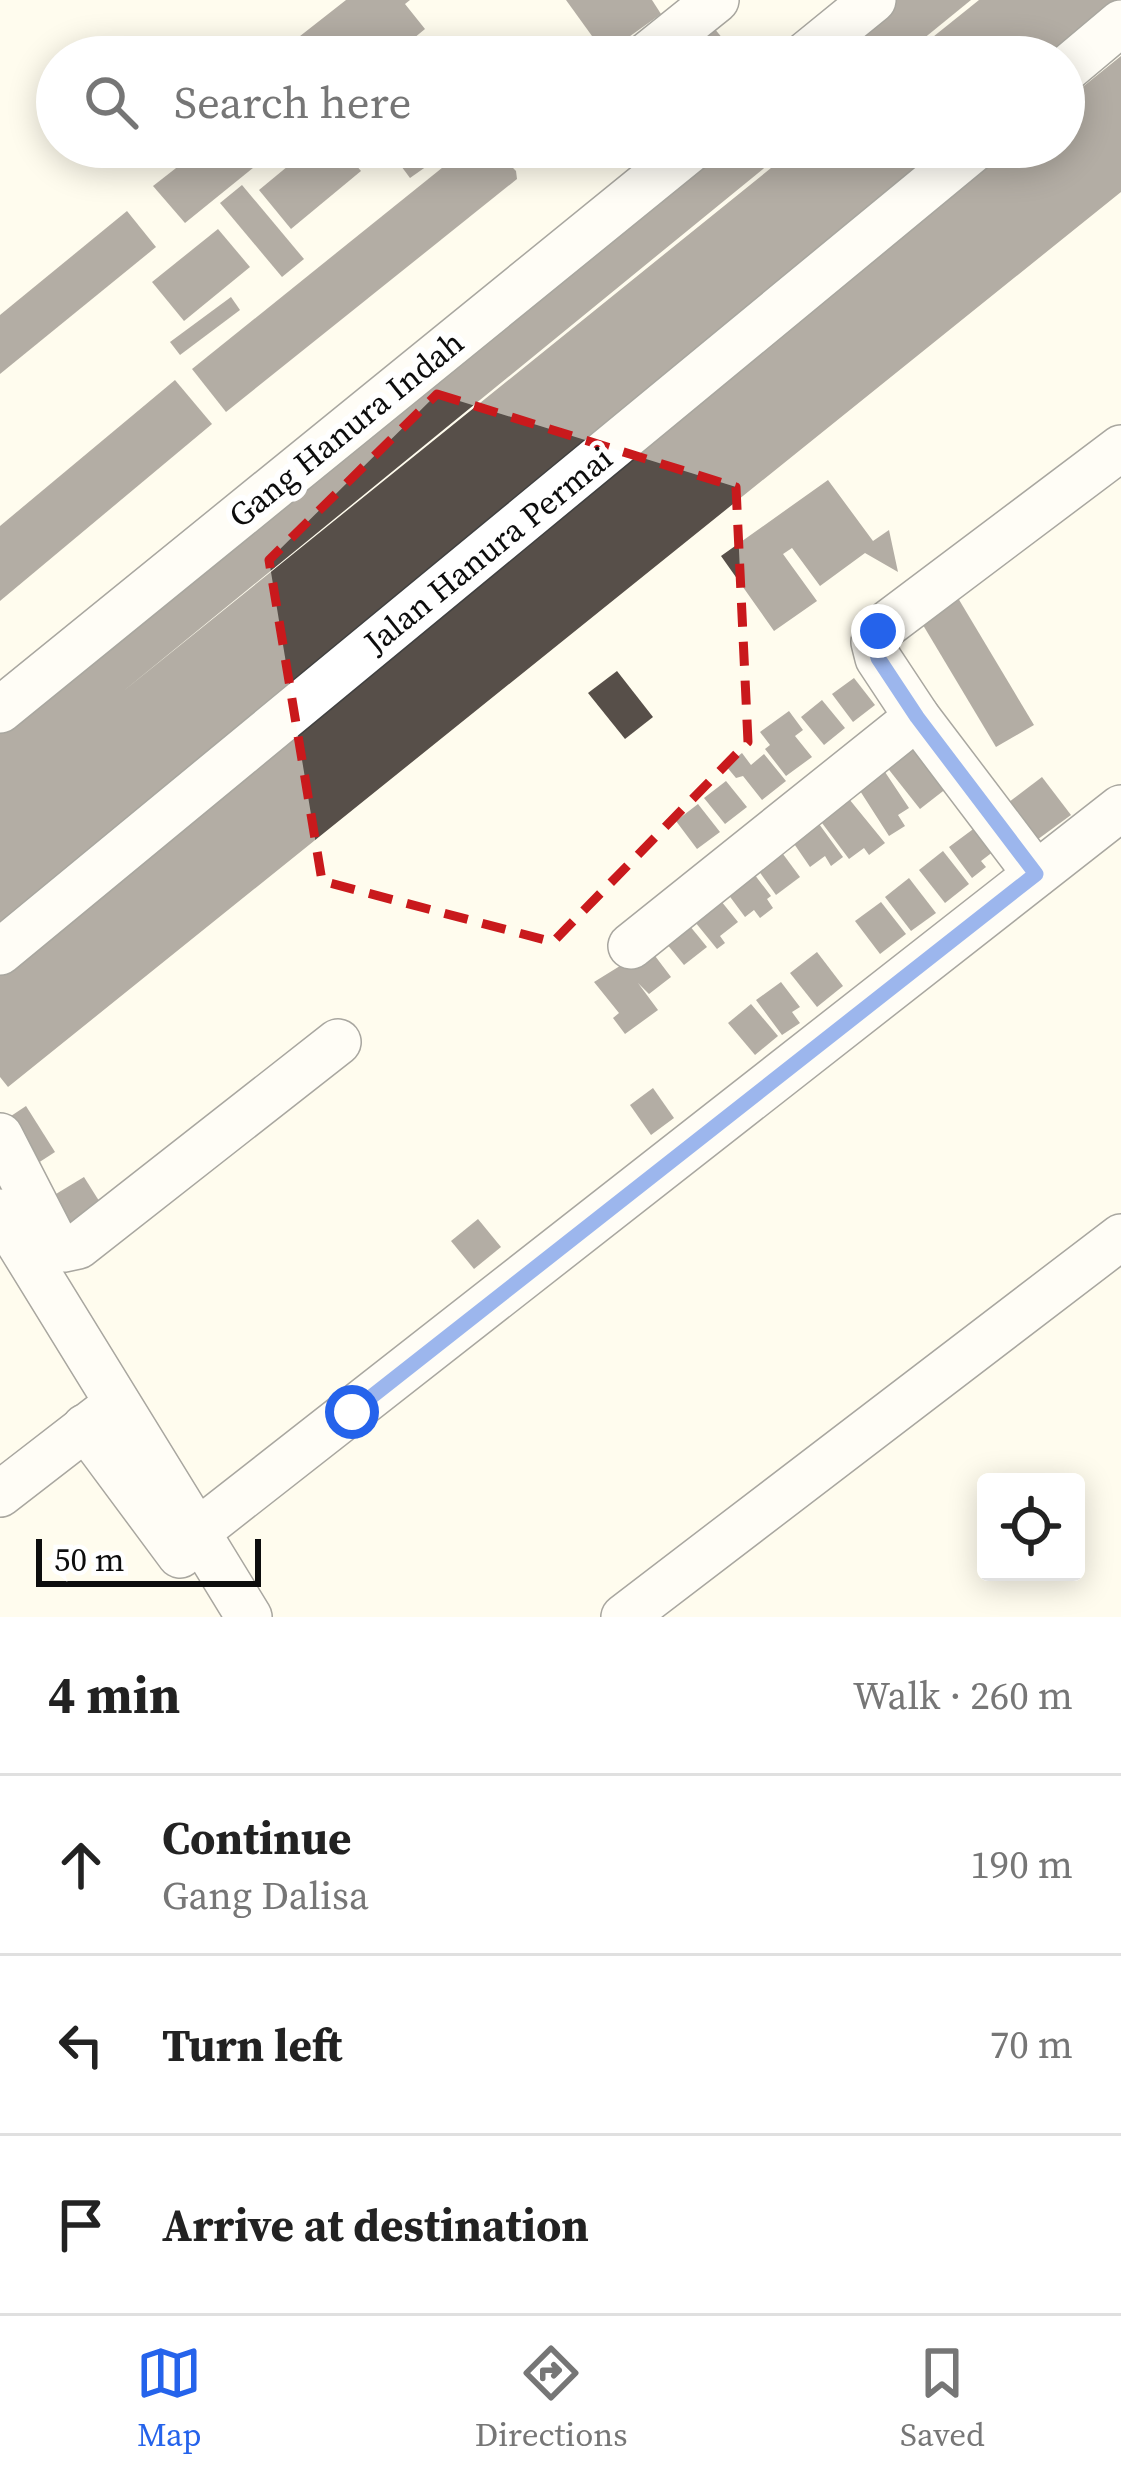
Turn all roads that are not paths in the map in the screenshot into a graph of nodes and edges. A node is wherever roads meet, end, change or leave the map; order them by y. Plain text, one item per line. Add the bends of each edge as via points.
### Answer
1 (716, 0) edge
2 (873, 0) edge
3 (1121, 23) edge
4 (671, 36) edge
5 (829, 36) edge
6 (1085, 53) edge
7 (667, 168) edge
8 (951, 168) edge
9 (1121, 448) edge
10 (0, 710) edge
11 (917, 717) junction
12 (1121, 808) edge
13 (1036, 874) junction
14 (631, 946) dead end
15 (0, 952) edge
16 (338, 1042) dead end
17 (0, 1136) edge
18 (0, 1212) edge
19 (1121, 1237) edge
20 (101, 1415) junction
21 (0, 1494) edge
22 (196, 1554) junction
23 (248, 1617) edge
24 (624, 1617) edge

1 - 4 street
2 - 5 street
3 - 6 street
7 - 10 street, Gang Hanura Indah
8 - 15 street, Jalan Hanura Permai
9 - 11 street via 878,631 878,658
11 - 13 street
11 - 14 street
12 - 13 street
13 - 22 street
16 - 17 street via 78,1246 55,1243
18 - 20 street
19 - 24 street
20 - 21 street
20 - 22 street
22 - 23 street

